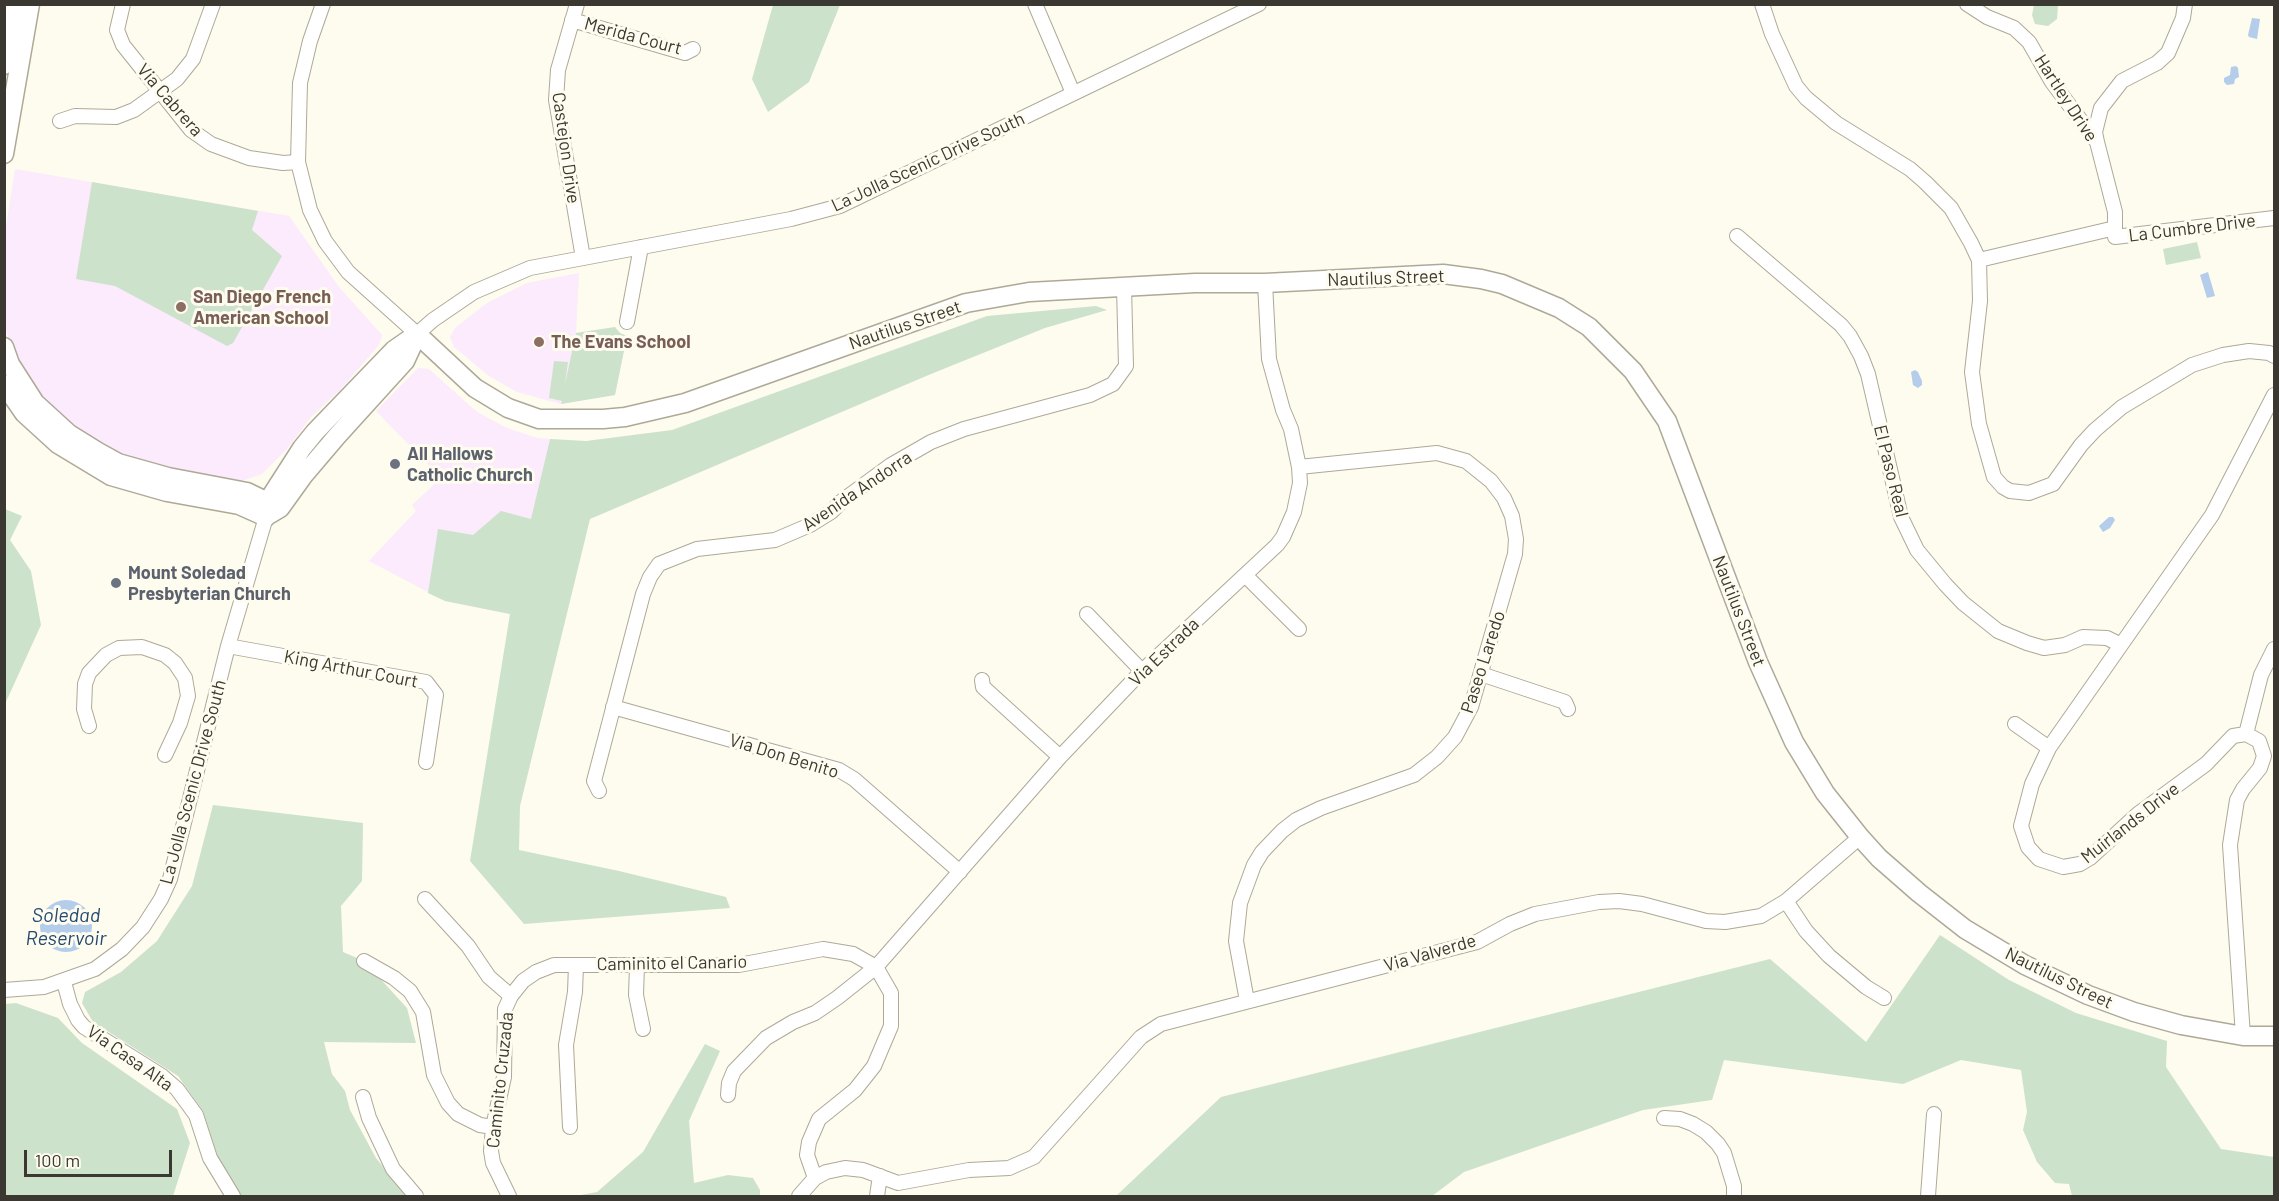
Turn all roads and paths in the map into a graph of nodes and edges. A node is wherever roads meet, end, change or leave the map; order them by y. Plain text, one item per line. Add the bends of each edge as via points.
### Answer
1 (14, 4) edge
2 (30, 4) edge
3 (123, 4) edge
4 (213, 4) edge
5 (323, 4) edge
6 (577, 4) edge
7 (1035, 4) edge
8 (1259, 4) edge
9 (1762, 4) edge
10 (1967, 4) edge
11 (2185, 4) edge
12 (572, 20) junction
13 (693, 49) dead end
14 (4, 65) edge
15 (160, 92) junction
16 (1073, 93) junction
17 (60, 121) dead end
18 (2097, 142) junction
19 (4, 154) edge
20 (298, 162) junction
21 (2274, 218) edge
22 (2115, 228) junction
23 (1737, 236) dead end
24 (640, 247) junction
25 (583, 258) junction
26 (1979, 260) junction
27 (1265, 283) junction
28 (1124, 287) junction
29 (627, 322) dead end
30 (417, 334) junction
31 (4, 347) edge
32 (2274, 356) edge
33 (4, 384) edge
34 (2274, 395) edge
35 (1299, 467) junction
36 (272, 509) junction
37 (1245, 575) junction
38 (1088, 614) dead end
39 (1299, 629) dead end
40 (2121, 645) junction
41 (228, 646) junction
42 (2274, 649) edge
43 (1142, 671) junction
44 (1481, 674) junction
45 (981, 680) dead end
46 (188, 696) junction
47 (214, 703) junction
48 (613, 707) junction
49 (1568, 709) dead end
50 (2015, 724) dead end
51 (89, 726) dead end
52 (2246, 734) junction
53 (2049, 748) junction
54 (165, 755) dead end
55 (1060, 757) junction
56 (426, 762) dead end
57 (599, 791) dead end
58 (1860, 837) junction
59 (960, 872) junction
60 (424, 898) dead end
61 (1786, 901) junction
62 (364, 961) dead end
63 (576, 965) junction
64 (637, 966) junction
65 (876, 967) junction
66 (64, 982) junction
67 (4, 990) edge
68 (511, 996) junction
69 (1884, 999) dead end
70 (1247, 1001) junction
71 (643, 1029) dead end
72 (2243, 1036) junction
73 (2274, 1036) edge
74 (728, 1095) dead end
75 (363, 1096) dead end
76 (1934, 1114) dead end
77 (1664, 1118) dead end
78 (493, 1127) junction
79 (570, 1127) dead end
80 (880, 1176) junction
81 (815, 1178) junction
82 (233, 1197) edge
83 (416, 1197) edge
84 (509, 1197) edge
85 (799, 1197) edge
86 (878, 1197) edge
87 (1734, 1197) edge
88 (1928, 1197) edge

1 - 14 main road
2 - 19 main road
3 - 15 street, Via Cabrera via 117,30 123,45
4 - 15 street via 192,59 177,79
5 - 20 street via 300,83
6 - 12 street, Castejon Drive
7 - 16 street
8 - 16 street, La Jolla Scenic Drive South
9 - 26 street via 1796,86 1806,98 1836,123 1925,182 1951,208
10 - 18 street, Hartley Drive via 2013,28 2029,42 2052,82
11 - 18 street via 2168,53 2122,81 2101,108 2095,132
12 - 13 street, Merida Court via 685,53
12 - 25 street, Castejon Drive via 558,70 556,100
15 - 17 street via 116,117 75,116
15 - 20 street, Via Cabrera via 191,130 211,144 249,158
16 - 24 street, La Jolla Scenic Drive South via 840,206
18 - 22 street, Hartley Drive via 2115,212
20 - 30 street via 310,210 325,241 348,272
21 - 22 street, La Cumbre Drive via 2115,237
22 - 26 street, La Cumbre Drive
23 - 40 street, El Paso Real via 1850,336 1868,374 1901,517 1917,550 1945,584 1998,631 2027,644 2044,648 2084,637 2108,638
24 - 25 street, La Jolla Scenic Drive South
24 - 29 street
25 - 30 street, La Jolla Scenic Drive South via 530,268 497,280
26 - 32 street via 1980,301 1972,372 1977,414 1994,477 2010,491 2029,493 2053,484 2095,430 2122,407 2192,365 2249,351
27 - 28 main road, Nautilus Street
27 - 35 street, Via Estrada via 1269,359
27 - 58 main road, Nautilus Street via 1443,274 1481,279 1559,309 1589,327 1633,370 1667,421 1758,662 1794,742 1825,793
28 - 30 main road, Nautilus Street via 1029,292 966,303 685,403 603,419 539,419 508,408 476,388
28 - 48 street, Avenida Andorra via 1126,366 1113,384 930,442 891,465 831,512 775,540 697,549 659,564 643,594
30 - 36 main road, La Jolla Scenic Drive South via 405,361
31 - 36 main road via 35,403 90,447 118,463 247,492
33 - 36 main road via 24,413 58,444 111,476 167,492
34 - 40 street, Muirlands Drive via 2212,515
35 - 37 street, Via Estrada via 1294,512 1283,537
35 - 44 street, Paseo Laredo via 1437,453 1466,461 1491,481 1508,507 1516,539
36 - 41 street, La Jolla Scenic Drive South
37 - 39 street
37 - 43 street, Via Estrada
38 - 43 street
40 - 53 street, Muirlands Drive
41 - 47 street, La Jolla Scenic Drive South
41 - 56 street, King Arthur Court via 426,682 436,695
42 - 52 street via 2261,675
43 - 55 street, Via Estrada
44 - 49 street via 1565,702
44 - 70 street, Paseo Laredo via 1471,707 1455,737 1437,757 1414,775 1296,820 1262,852 1240,903 1236,941
45 - 55 street via 983,687
46 - 47 street
46 - 51 street via 185,678 165,655 142,646 119,648 89,673 84,709
46 - 54 street
47 - 66 street, La Jolla Scenic Drive South via 170,879 161,899 122,950 95,969
48 - 57 street, Avenida Andorra via 594,782
48 - 59 street, Via Don Benito via 839,770
50 - 53 street
52 - 53 street, Muirlands Drive via 2233,736 2206,764 2138,814 2090,858 2063,867 2039,859 2028,847 2021,826 2032,784
52 - 72 street via 2259,741 2264,756 2237,800 2230,844
55 - 59 street, Via Estrada
58 - 61 street, Via Valverde
58 - 72 main road, Nautilus Street via 1879,858 1965,929 2025,965 2134,1012
59 - 65 street, Via Estrada
60 - 68 street via 468,946 489,977
61 - 69 street via 1829,956
61 - 70 street, Via Valverde via 1761,916 1725,922 1706,921 1642,904 1599,902 1535,914 1476,942
62 - 78 street via 410,991 423,1012 434,1075 448,1103 458,1114
63 - 64 street, Caminito el Canario
63 - 68 street, Caminito el Canario via 554,964 536,972
63 - 79 street via 566,1045
64 - 65 street, Caminito el Canario via 739,965 823,949 853,954
64 - 71 street via 636,995
65 - 74 street, Via Estrada via 815,1013 766,1038 734,1071
65 - 81 street via 891,993 891,1026 874,1065 855,1090 819,1119 808,1142 807,1155
66 - 67 street, La Jolla Scenic Drive South
66 - 82 street, Via Casa Alta via 70,1004 84,1027 177,1089 196,1115 210,1158
68 - 78 street, Caminito Cruzada via 505,1009 504,1077
70 - 80 street, Via Valverde via 1161,1024 1141,1037 1034,1157 1009,1168 969,1170 898,1184
72 - 73 main road, Nautilus Street
75 - 83 street via 393,1169
76 - 88 street
77 - 87 street via 1693,1124 1718,1143 1734,1186
78 - 84 street, Caminito Cruzada via 493,1163
80 - 81 street, Via Valverde via 845,1168
80 - 86 street
81 - 85 street

